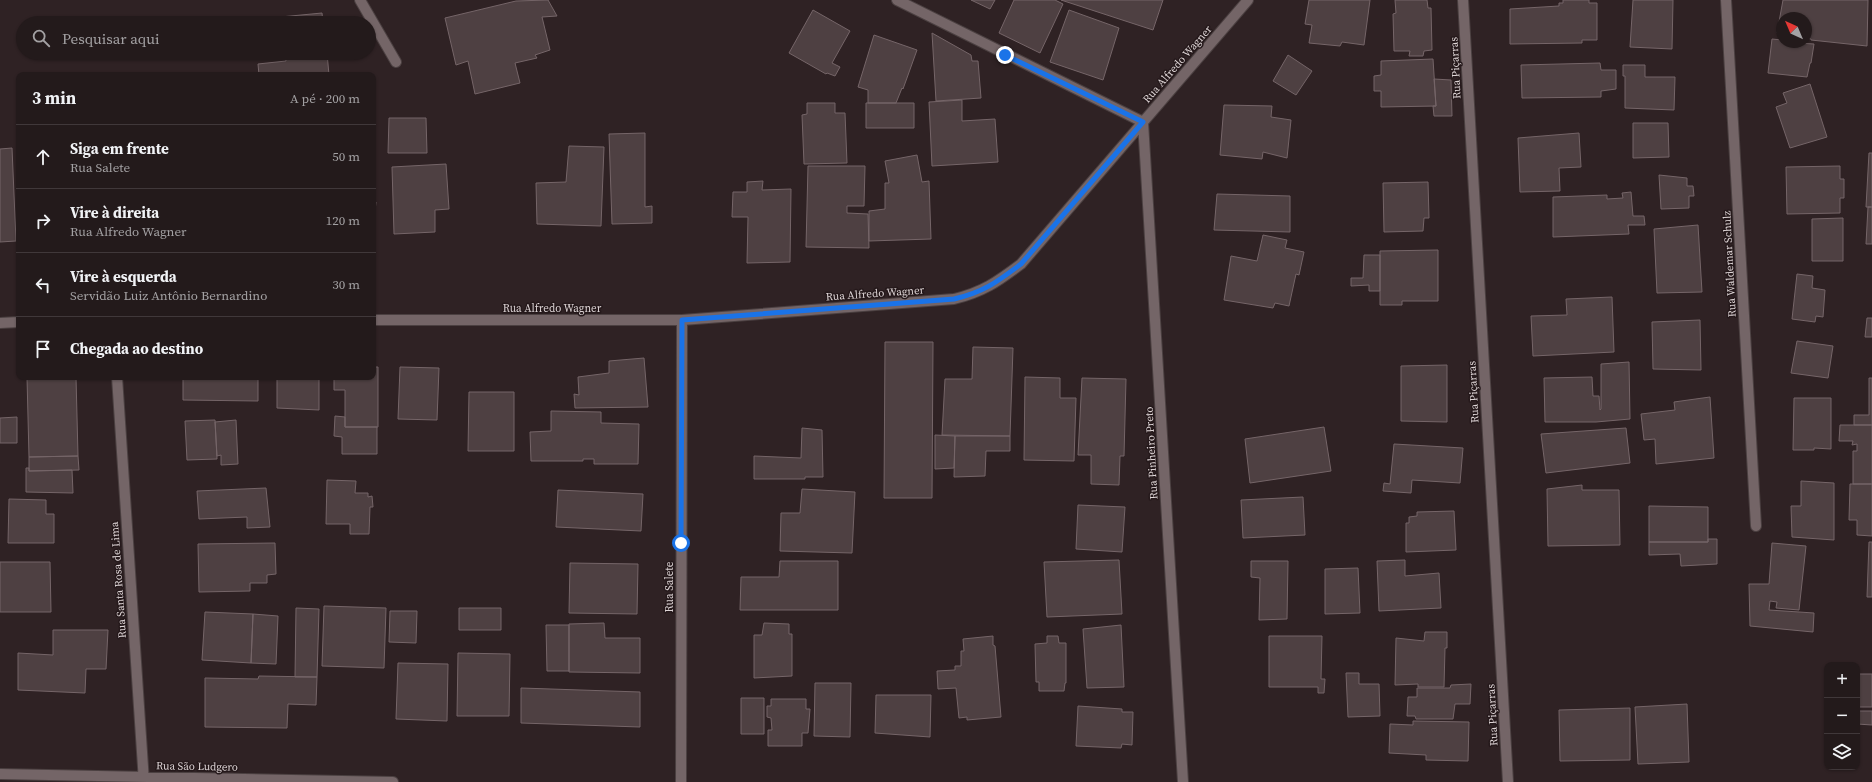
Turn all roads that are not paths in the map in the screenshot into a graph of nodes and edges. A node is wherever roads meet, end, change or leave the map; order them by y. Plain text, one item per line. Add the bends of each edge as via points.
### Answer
1 (360, 0) edge
2 (897, 0) edge
3 (1248, 0) edge
4 (1463, 0) edge
5 (1726, 0) edge
6 (369, 16) edge
7 (376, 28) edge
8 (396, 62) dead end
9 (1143, 122) junction
10 (376, 320) edge
11 (682, 320) junction
12 (16, 322) edge
13 (0, 323) edge
14 (117, 380) edge
15 (1756, 526) dead end
16 (0, 774) edge
17 (144, 780) edge
18 (393, 782) edge
19 (681, 782) edge
20 (1183, 782) edge
21 (1508, 782) edge

1 - 6 street
2 - 9 street
3 - 9 street, Rua Alfredo Wagner
4 - 21 street, Rua Piçarras
5 - 15 street, Rua Waldemar Schulz
7 - 8 street
9 - 11 street, Rua Alfredo Wagner via 1021,264 998,282 975,294 954,299
9 - 20 street, Rua Pinheiro Preto
10 - 11 street, Rua Alfredo Wagner
11 - 19 street, Rua Salete
12 - 13 street
14 - 17 street, Rua Santa Rosa de Lima
16 - 17 street, Rua São Ludgero
17 - 18 street, Rua São Ludgero

